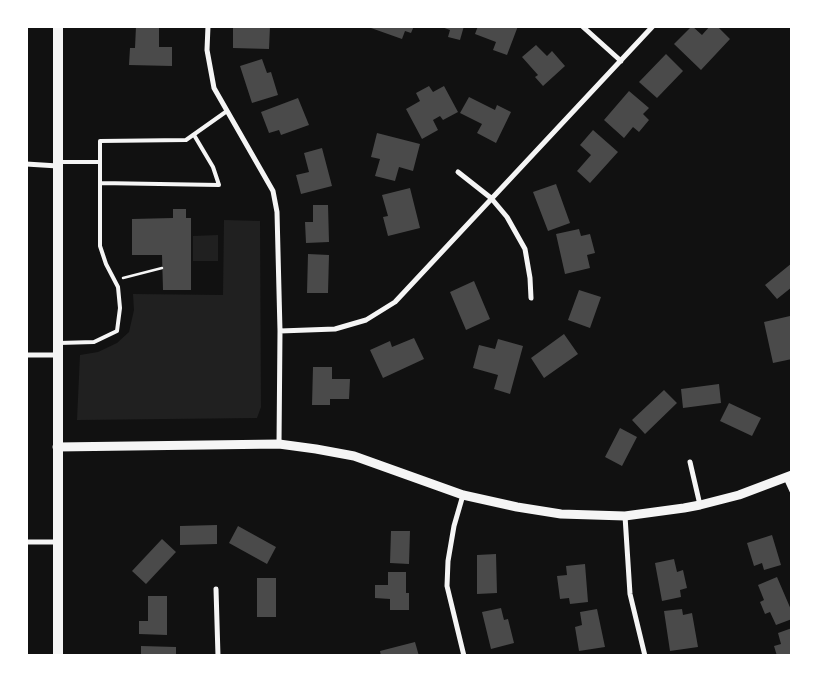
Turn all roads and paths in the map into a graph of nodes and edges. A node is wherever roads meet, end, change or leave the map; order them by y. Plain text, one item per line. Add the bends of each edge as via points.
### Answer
1 (58, 26) edge
2 (208, 26) edge
3 (582, 26) edge
4 (653, 26) edge
5 (621, 61) junction
6 (227, 111) junction
7 (194, 135) junction
8 (100, 162) junction
9 (26, 164) edge
10 (58, 164) junction
11 (458, 172) dead end
12 (100, 183) junction
13 (491, 198) junction
14 (162, 268) dead end
15 (114, 280) junction
16 (531, 298) dead end
17 (280, 331) junction
18 (57, 343) junction
19 (26, 355) edge
20 (58, 355) junction
21 (279, 444) junction
22 (57, 447) junction
23 (690, 462) dead end
24 (789, 477) edge
25 (792, 491) edge
26 (463, 495) junction
27 (700, 504) junction
28 (625, 516) junction
29 (26, 542) edge
30 (58, 542) junction
31 (216, 589) dead end
32 (58, 656) edge
33 (218, 656) edge
34 (464, 656) edge
35 (645, 656) edge

1 - 10 main road
2 - 6 street via 207,50 214,88
3 - 5 street
4 - 5 street
5 - 13 street
6 - 7 lane
6 - 17 street via 273,191 277,212
7 - 8 lane via 186,140 100,141
7 - 12 lane via 213,167 219,185
8 - 10 lane
8 - 12 lane
9 - 10 street
10 - 18 main road
11 - 13 street
12 - 15 lane via 100,246
13 - 16 street via 507,217 525,249
13 - 17 street via 395,302 366,320 335,329
14 - 15 path
15 - 18 lane via 120,308 117,331 94,342
17 - 21 street
18 - 20 main road
19 - 20 street
20 - 22 main road
21 - 22 street
21 - 26 street via 354,456
22 - 30 main road
23 - 27 street
24 - 25 street
24 - 27 street via 739,495
26 - 28 street via 561,514
26 - 34 street via 454,526 447,586
27 - 28 street
28 - 35 street via 630,594
29 - 30 street
30 - 32 main road
31 - 33 street

